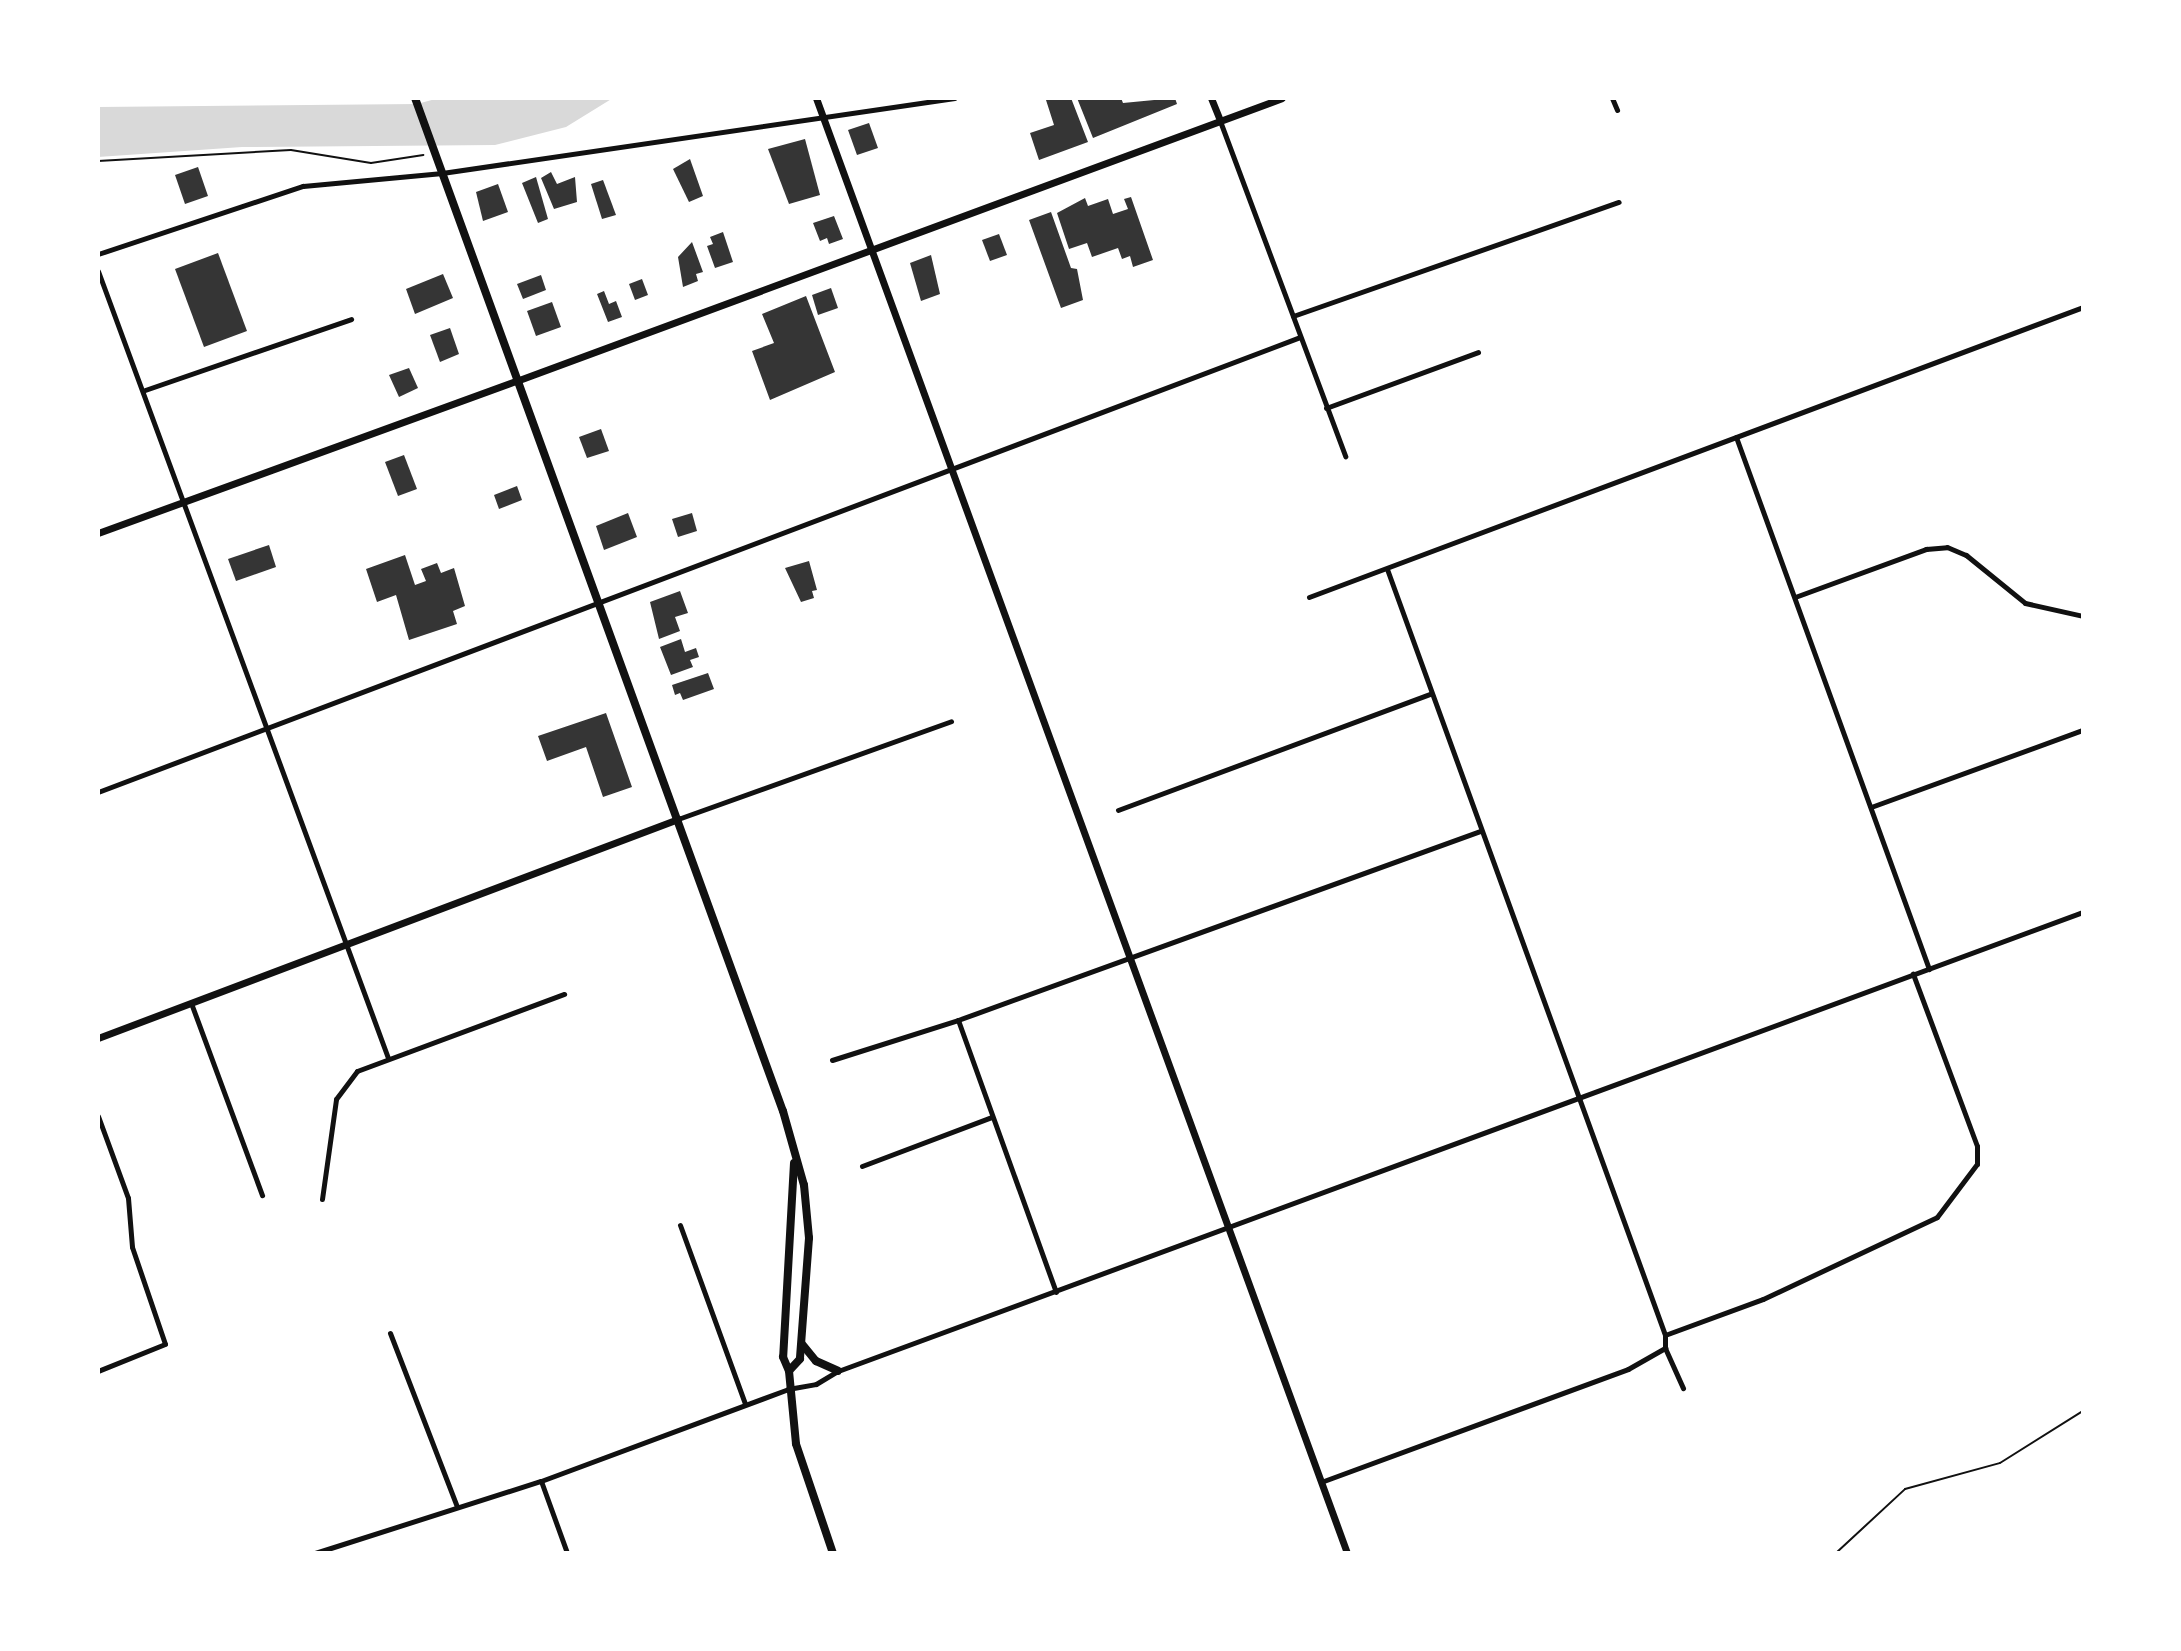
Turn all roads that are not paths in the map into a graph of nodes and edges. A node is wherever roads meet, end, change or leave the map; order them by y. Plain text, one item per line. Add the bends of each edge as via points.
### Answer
1 (955, 98) edge
2 (1211, 98) edge
3 (1282, 98) edge
4 (1612, 98) edge
5 (817, 100) edge
6 (416, 101) edge
7 (1617, 110) dead end
8 (823, 118) junction
9 (1220, 120) junction
10 (442, 173) junction
11 (1619, 202) dead end
12 (872, 250) junction
13 (98, 254) edge
14 (98, 271) edge
15 (2083, 307) edge
16 (1293, 316) junction
17 (351, 319) dead end
18 (1300, 337) junction
19 (1478, 352) dead end
20 (519, 380) junction
21 (145, 390) junction
22 (1326, 408) junction
23 (1736, 437) junction
24 (1345, 456) dead end
25 (951, 469) junction
26 (185, 501) junction
27 (98, 533) edge
28 (1387, 569) junction
29 (1309, 597) dead end
30 (1795, 597) junction
31 (598, 601) junction
32 (2083, 616) edge
33 (1430, 694) junction
34 (951, 721) dead end
35 (265, 725) junction
36 (2083, 730) edge
37 (98, 792) edge
38 (1871, 807) junction
39 (1118, 810) dead end
40 (678, 819) junction
41 (1480, 831) junction
42 (2083, 912) edge
43 (347, 945) junction
44 (1132, 958) junction
45 (1929, 969) junction
46 (1913, 974) junction
47 (564, 994) dead end
48 (191, 1003) junction
49 (958, 1020) junction
50 (98, 1038) edge
51 (388, 1058) junction
52 (832, 1060) dead end
53 (1578, 1099) junction
54 (98, 1116) edge
55 (992, 1117) junction
56 (794, 1160) junction
57 (862, 1166) dead end
58 (262, 1195) dead end
59 (322, 1199) dead end
60 (680, 1225) dead end
61 (1229, 1226) junction
62 (1056, 1292) junction
63 (390, 1333) dead end
64 (1665, 1335) junction
65 (801, 1343) junction
66 (1665, 1348) junction
67 (98, 1371) edge
68 (789, 1371) junction
69 (838, 1371) junction
70 (1683, 1388) dead end
71 (788, 1389) junction
72 (745, 1404) junction
73 (541, 1481) junction
74 (1321, 1482) junction
75 (457, 1507) junction
76 (315, 1553) edge
77 (567, 1553) edge
78 (833, 1553) edge
79 (1347, 1553) edge

1 - 8 street
2 - 9 street
3 - 9 street
4 - 7 street
5 - 8 street
6 - 10 main road
8 - 10 street
8 - 12 street
9 - 12 street
9 - 16 street
10 - 13 street via 303,186
10 - 20 main road
11 - 16 street
12 - 20 street
12 - 25 street
14 - 21 street
15 - 23 street
16 - 18 street
17 - 21 street
18 - 22 street
18 - 25 street
19 - 22 street
20 - 26 street
20 - 31 main road
21 - 26 street
22 - 24 street
23 - 28 street
23 - 30 street
25 - 31 street
25 - 44 street
26 - 27 street
26 - 35 street
28 - 29 street
28 - 33 street
30 - 32 street via 1926,549 1947,547 1966,555 2025,603
30 - 38 street
31 - 35 street
31 - 40 main road
33 - 39 street
33 - 41 street
34 - 40 street
35 - 37 street
35 - 43 street
36 - 38 street
38 - 45 street
40 - 43 street
40 - 56 main road via 783,1111
41 - 44 street
41 - 53 street
42 - 45 street
43 - 48 street
43 - 51 street
44 - 49 street
44 - 61 street
45 - 46 street
46 - 53 street
46 - 64 street via 1977,1146 1977,1164 1937,1217 1763,1299
47 - 51 street
48 - 50 street
48 - 58 street
49 - 52 street
49 - 55 street
51 - 59 street via 357,1071 336,1099
53 - 61 street
53 - 64 street
54 - 67 street via 128,1198 132,1247 165,1344
55 - 57 street
55 - 62 street
56 - 65 main road via 804,1185 809,1238
56 - 68 main road via 783,1357
60 - 72 street
61 - 62 street
61 - 74 street
62 - 69 street
63 - 75 street
64 - 66 street
65 - 68 main road via 800,1359
65 - 69 main road via 816,1361
66 - 70 street
66 - 74 street via 1628,1369
68 - 71 main road
69 - 71 street via 816,1384
71 - 72 street
71 - 78 main road via 796,1444
72 - 73 street
73 - 75 street
73 - 77 street
74 - 79 street
75 - 76 street

